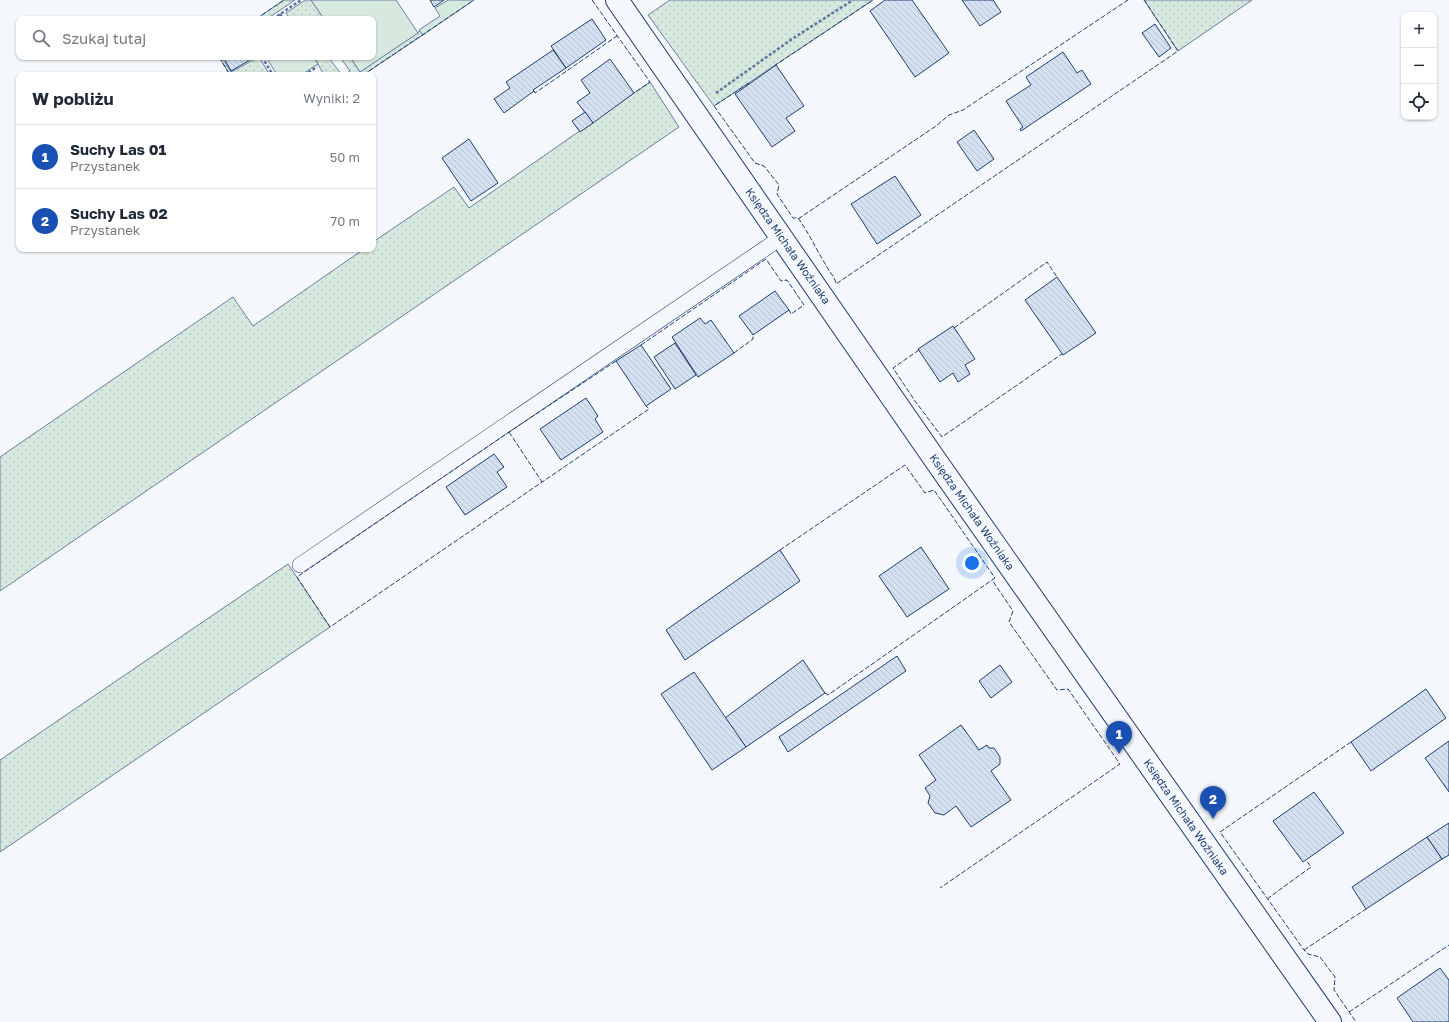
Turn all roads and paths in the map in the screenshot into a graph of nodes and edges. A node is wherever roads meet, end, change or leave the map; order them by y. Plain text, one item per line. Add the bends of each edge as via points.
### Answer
1 (301, 0) edge
2 (617, 0) edge
3 (853, 0) edge
4 (280, 14) joint
5 (277, 16) edge
6 (264, 60) edge
7 (317, 67) dead end
8 (271, 72) edge
9 (309, 72) edge
10 (695, 111) junction
11 (782, 237) junction
12 (300, 565) dead end
13 (1330, 1022) edge

1 - 4 path
2 - 10 street, Księdza Michała Woźniaka
3 - 10 path via 757,64
4 - 5 path
6 - 8 path
7 - 9 path
10 - 11 street, Księdza Michała Woźniaka
11 - 12 lane
11 - 13 street, Księdza Michała Woźniaka

